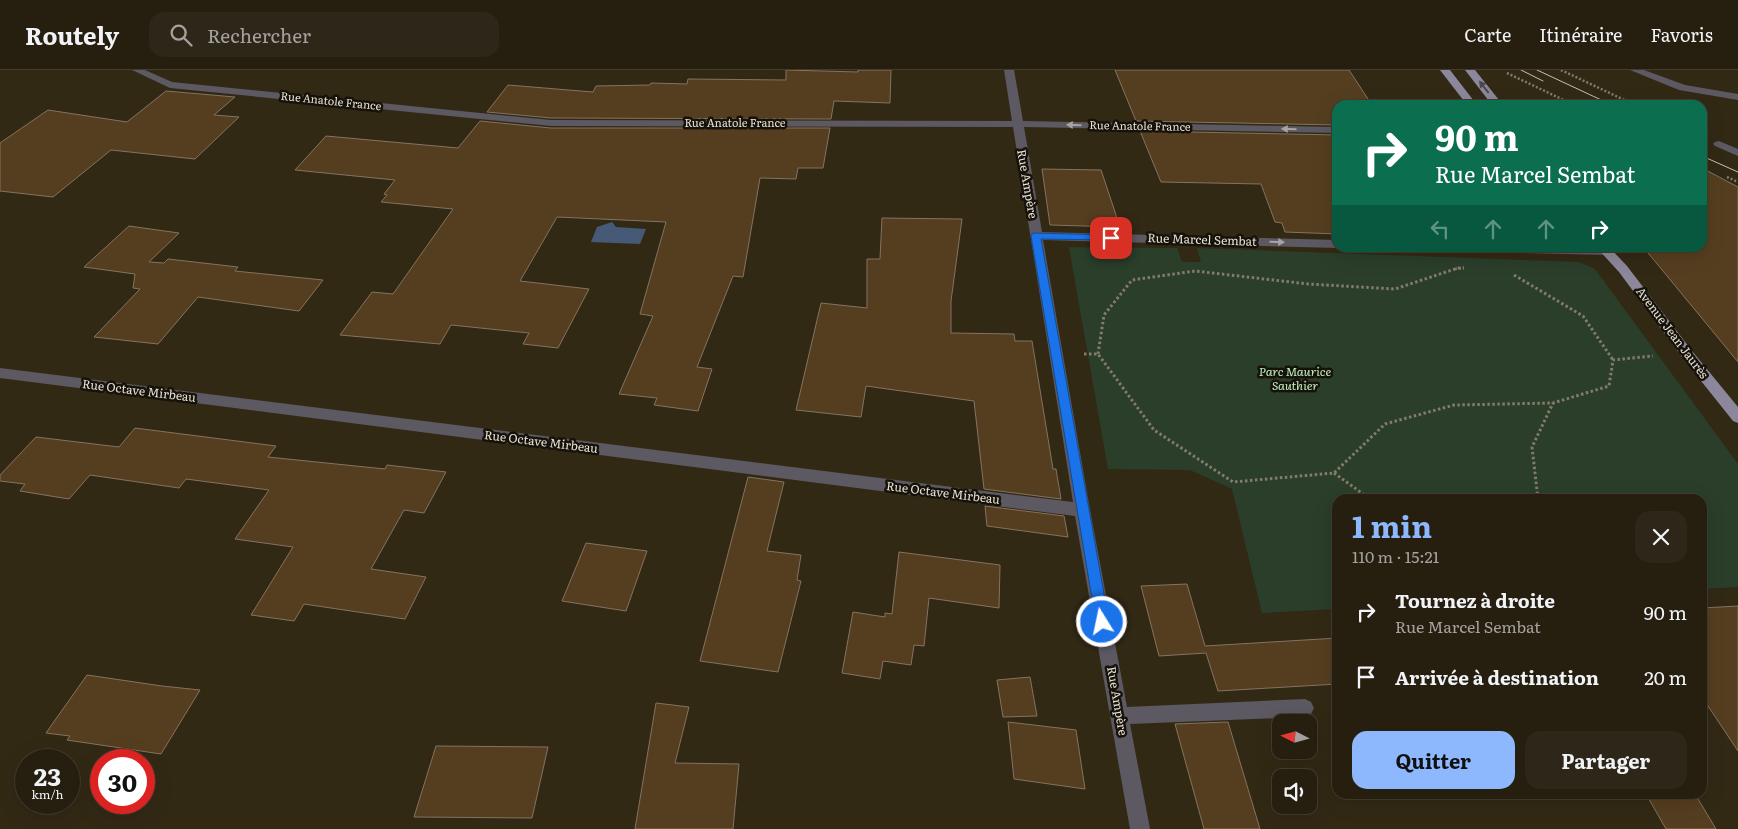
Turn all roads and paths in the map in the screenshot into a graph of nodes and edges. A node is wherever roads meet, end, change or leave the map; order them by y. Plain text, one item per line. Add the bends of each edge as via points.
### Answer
1 (136, 70) edge
2 (1009, 70) edge
3 (1445, 70) edge
4 (1470, 70) edge
5 (1500, 70) edge
6 (1561, 70) edge
7 (1635, 70) edge
8 (1738, 97) edge
9 (1468, 100) edge
10 (1494, 100) edge
11 (1563, 100) edge
12 (1625, 100) edge
13 (1017, 124) junction
14 (1332, 130) edge
15 (1719, 144) dead end
16 (1738, 153) edge
17 (1036, 236) junction
18 (1332, 244) edge
19 (1607, 252) edge
20 (1467, 268) dead end
21 (1511, 274) dead end
22 (1056, 354) junction
23 (1098, 354) junction
24 (1658, 356) dead end
25 (1612, 360) junction
26 (0, 373) edge
27 (1553, 403) junction
28 (1738, 417) edge
29 (1334, 473) junction
30 (1363, 494) edge
31 (1537, 494) edge
32 (1082, 510) junction
33 (1305, 708) dead end
34 (1119, 716) junction
35 (1140, 829) edge

1 - 13 street, Rue Anatole France via 170,85 551,123
2 - 13 street, Rue Ampère
3 - 9 main road
10 -> 4 main road
5 - 11 path
6 - 12 path
7 - 8 street via 1683,88
14 -> 13 street, Rue Anatole France
13 - 17 street, Rue Ampère
15 - 16 street
17 -> 18 street, Rue Marcel Sembat
17 - 22 street, Rue Ampère
19 - 28 main road, Avenue Jean Jaurès
20 - 23 path via 1458,268 1395,289 1308,284 1195,271 1132,280 1104,315
21 - 25 path via 1583,316
22 - 23 path
22 - 32 street, Rue Ampère
23 - 29 path via 1154,430 1233,482
24 - 25 path
25 - 27 path via 1609,386
26 - 32 street, Rue Octave Mirbeau
27 - 29 path via 1454,405 1385,424
27 - 31 path via 1532,447
29 - 30 path
32 - 34 street, Rue Ampère
33 - 34 street
34 - 35 street, Rue Ampère

